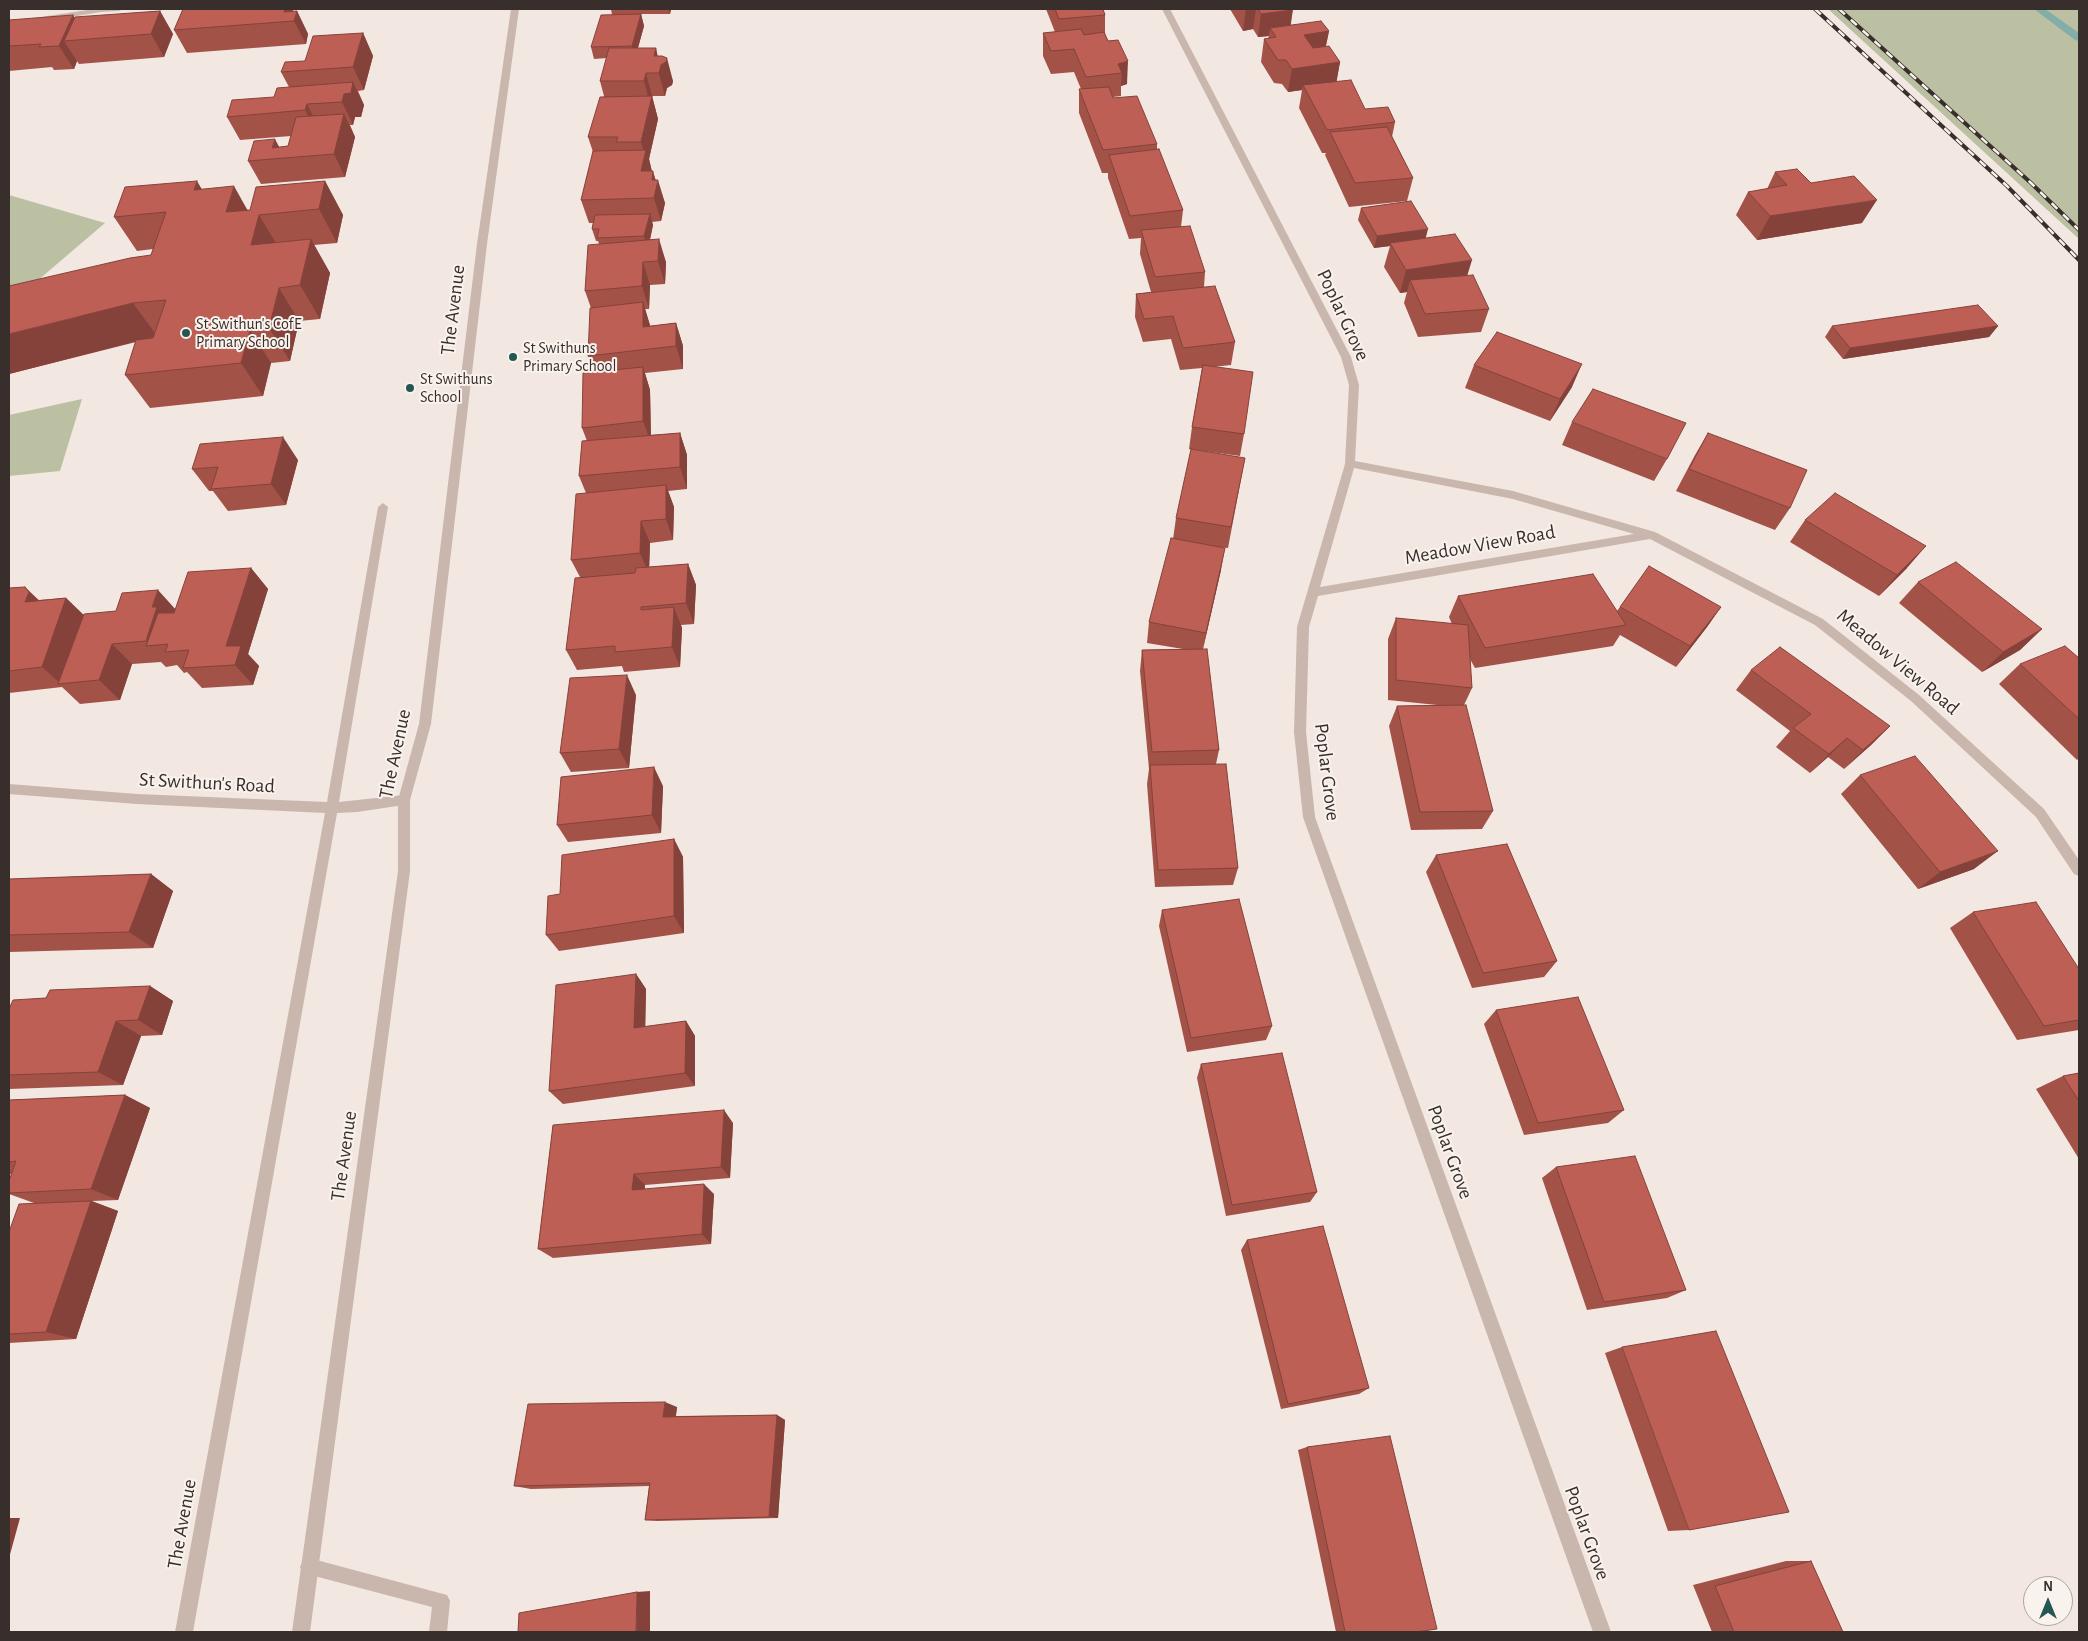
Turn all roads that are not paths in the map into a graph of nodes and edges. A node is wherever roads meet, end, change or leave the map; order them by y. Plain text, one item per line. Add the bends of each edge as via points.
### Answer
1 (102, 9) edge
2 (119, 9) edge
3 (515, 9) edge
4 (1166, 9) edge
5 (9, 33) edge
6 (1350, 464) junction
7 (383, 507) dead end
8 (1651, 536) junction
9 (1315, 592) junction
10 (9, 789) edge
11 (404, 800) junction
12 (332, 808) junction
13 (2079, 870) edge
14 (309, 1567) junction
15 (184, 1632) edge
16 (301, 1632) edge
17 (438, 1632) edge
18 (1602, 1632) edge

1 - 2 street
1 - 5 street via 44,19
3 - 11 street, The Avenue via 482,244 425,724
4 - 6 street, Poplar Grove via 1346,357 1354,385
6 - 8 street, Meadow View Road via 1513,495
6 - 9 street, Poplar Grove
7 - 12 street, The Avenue
8 - 9 street, Meadow View Road
8 - 13 street, Meadow View Road via 1819,622 1915,698 2040,813
9 - 18 street, Poplar Grove via 1303,628 1300,732 1310,817
10 - 12 street, St Swithun's Road
11 - 12 street, St Swithun's Road
11 - 14 street, The Avenue via 404,871
12 - 15 street, The Avenue
14 - 16 street, The Avenue
14 - 17 street via 441,1601

